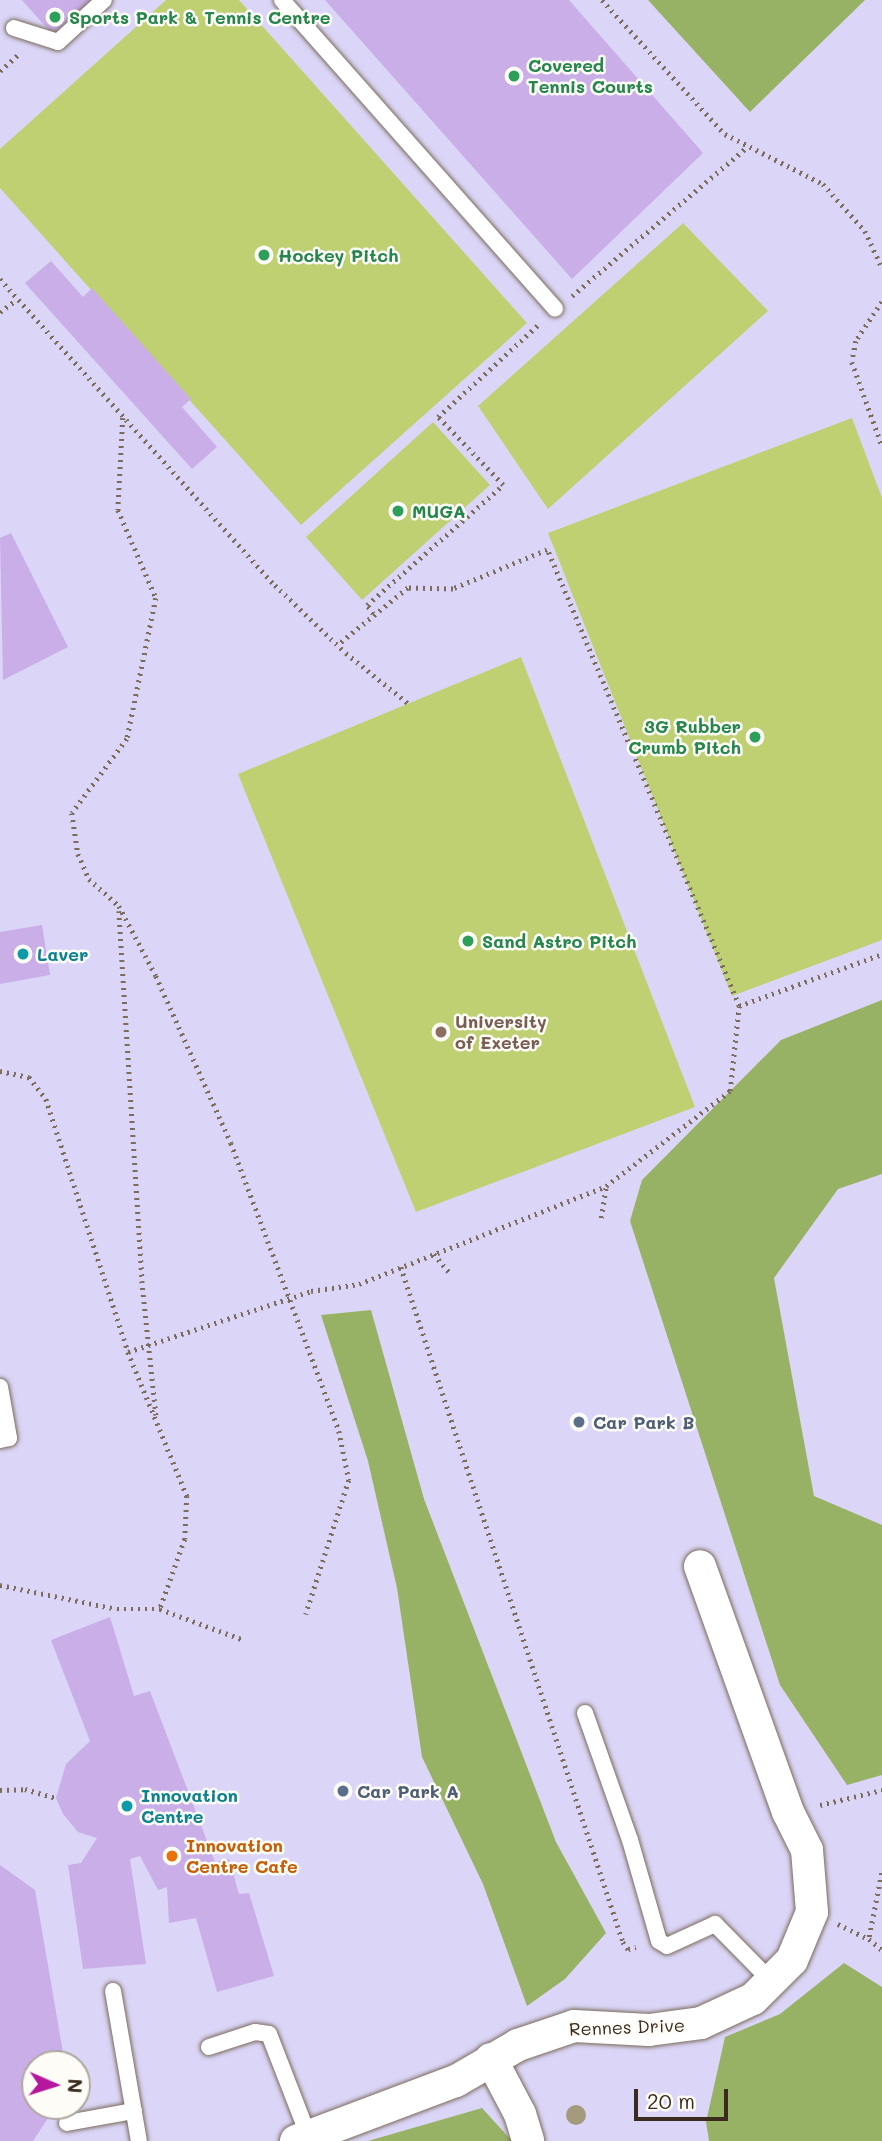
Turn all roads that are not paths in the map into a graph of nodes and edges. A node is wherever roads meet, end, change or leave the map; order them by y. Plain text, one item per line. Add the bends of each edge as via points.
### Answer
1 (104, 0) edge
2 (282, 0) edge
3 (14, 28) dead end
4 (555, 309) road end
5 (0, 1387) edge
6 (0, 1440) edge
7 (700, 1566) dead end
8 (585, 1713) dead end
9 (772, 1982) junction
10 (113, 1992) dead end
11 (209, 2047) dead end
12 (491, 2059) junction
13 (134, 2111) junction
14 (67, 2123) dead end
15 (302, 2139) edge
16 (139, 2141) edge
17 (528, 2141) edge

1 - 3 lane via 58,42
2 - 4 lane
5 - 6 lane via 9,1438
7 - 9 street, Rennes Drive via 788,1812 807,1850 812,1912 806,1935
8 - 9 lane via 630,1840 659,1941 667,1946 715,1923
9 - 12 street, Rennes Drive via 753,1999 701,2023 649,2030 574,2026
10 - 13 lane
11 - 15 lane via 255,2032 269,2034
12 - 15 street, Rennes Drive via 456,2081
12 - 17 street via 520,2114
13 - 14 lane
13 - 16 lane

